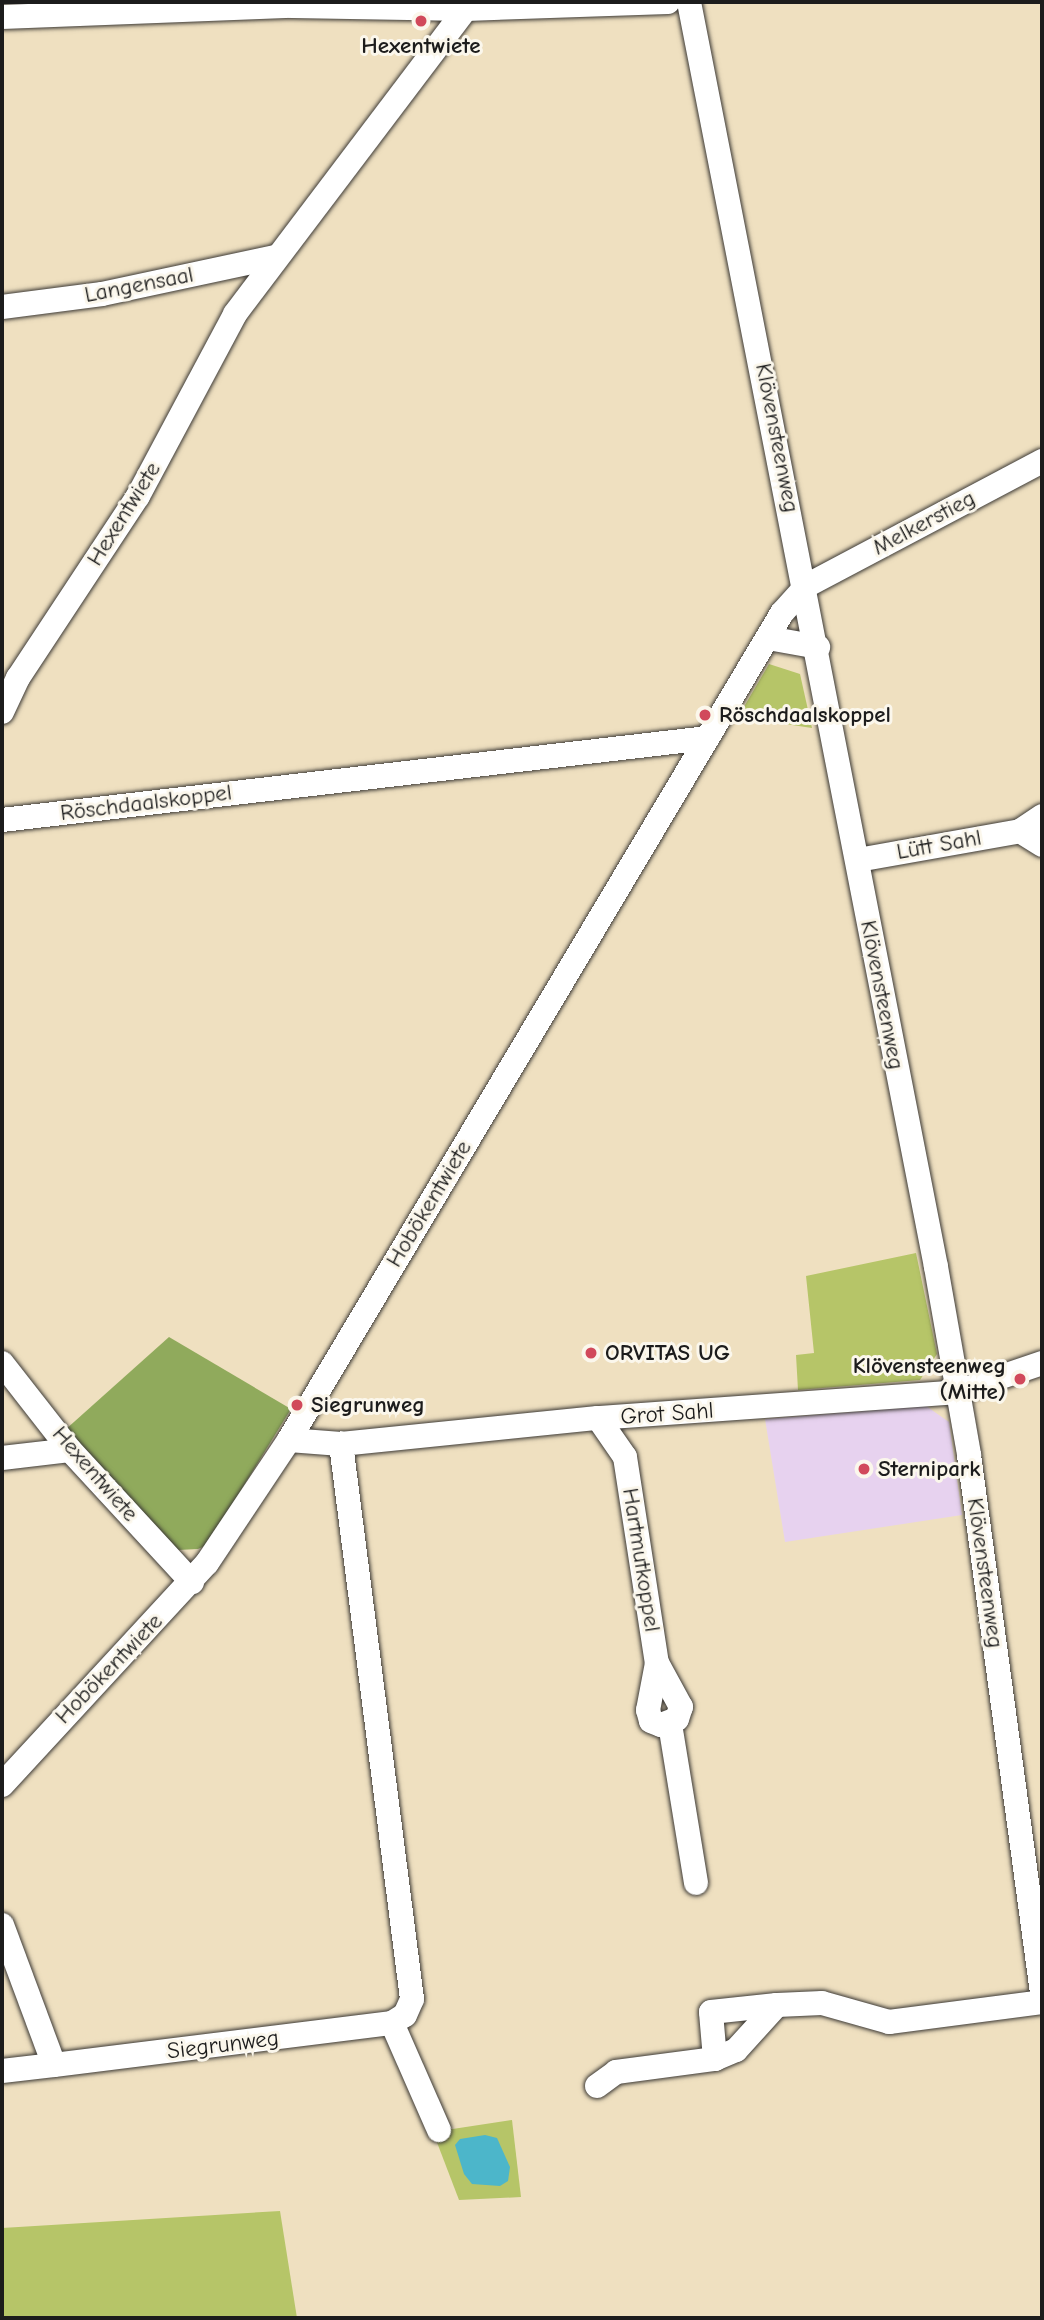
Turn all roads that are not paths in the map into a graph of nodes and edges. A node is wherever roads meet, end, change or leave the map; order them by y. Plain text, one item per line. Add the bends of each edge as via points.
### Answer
1 (668, 2) edge
2 (689, 2) edge
3 (291, 4) edge
4 (466, 9) junction
5 (2, 17) edge
6 (275, 257) junction
7 (2, 307) edge
8 (1042, 461) edge
9 (806, 586) junction
10 (768, 638) junction
11 (818, 647) junction
12 (2, 712) edge
13 (707, 738) junction
14 (1042, 816) edge
15 (2, 820) edge
16 (1020, 831) junction
17 (1042, 845) edge
18 (858, 860) junction
19 (2, 1363) edge
20 (1042, 1363) edge
21 (957, 1392) junction
22 (645, 1416) junction
23 (598, 1418) junction
24 (289, 1440) junction
25 (341, 1444) junction
26 (70, 1450) junction
27 (625, 1457) junction
28 (2, 1458) edge
29 (192, 1582) junction
30 (2, 1785) edge
31 (696, 1883) dead end
32 (2, 1925) edge
33 (1042, 1993) edge
34 (1042, 2002) edge
35 (777, 2005) junction
36 (392, 2023) junction
37 (715, 2059) junction
38 (54, 2065) junction
39 (2, 2071) edge
40 (597, 2086) dead end
41 (439, 2130) dead end

1 - 4 street
2 - 9 street, Klövensteenweg
3 - 4 street
3 - 5 street
4 - 6 street, Hexentwiete
6 - 7 street, Langensaal via 102,294
6 - 12 street, Hexentwiete via 235,314 138,496 19,678
8 - 9 street, Melkerstieg
9 - 10 street, Hobökentwiete via 782,612
9 - 11 street, Klövensteenweg
10 - 11 street
10 - 13 street, Hobökentwiete
11 - 18 street, Klövensteenweg
13 - 15 street, Röschdaalskoppel
13 - 24 street, Hobökentwiete
14 - 16 street, Lütt Sahl
16 - 17 street
16 - 18 street, Lütt Sahl
18 - 21 street, Klövensteenweg
19 - 26 street, Hexentwiete
20 - 21 street, Grot Sahl
21 - 22 street, Grot Sahl
21 - 33 street, Klövensteenweg
22 - 23 street, Grot Sahl
22 - 27 street, Hartmutkoppel
23 - 25 street, Grot Sahl
23 - 27 street, Hartmutkoppel
24 - 25 street, Grot Sahl
24 - 29 street, Hobökentwiete
25 - 36 street via 412,2000 405,2015
26 - 28 street
26 - 29 street, Hexentwiete
27 - 31 street, Hartmutkoppel via 657,1663 649,1717 657,1725 670,1724
29 - 30 street, Hobökentwiete
32 - 38 street
34 - 35 street via 889,2022 822,2003
35 - 37 street via 736,2050
35 - 37 street via 711,2012
36 - 38 street, Siegrunweg
36 - 41 street
37 - 40 street via 616,2071
38 - 39 street, Siegrunweg

